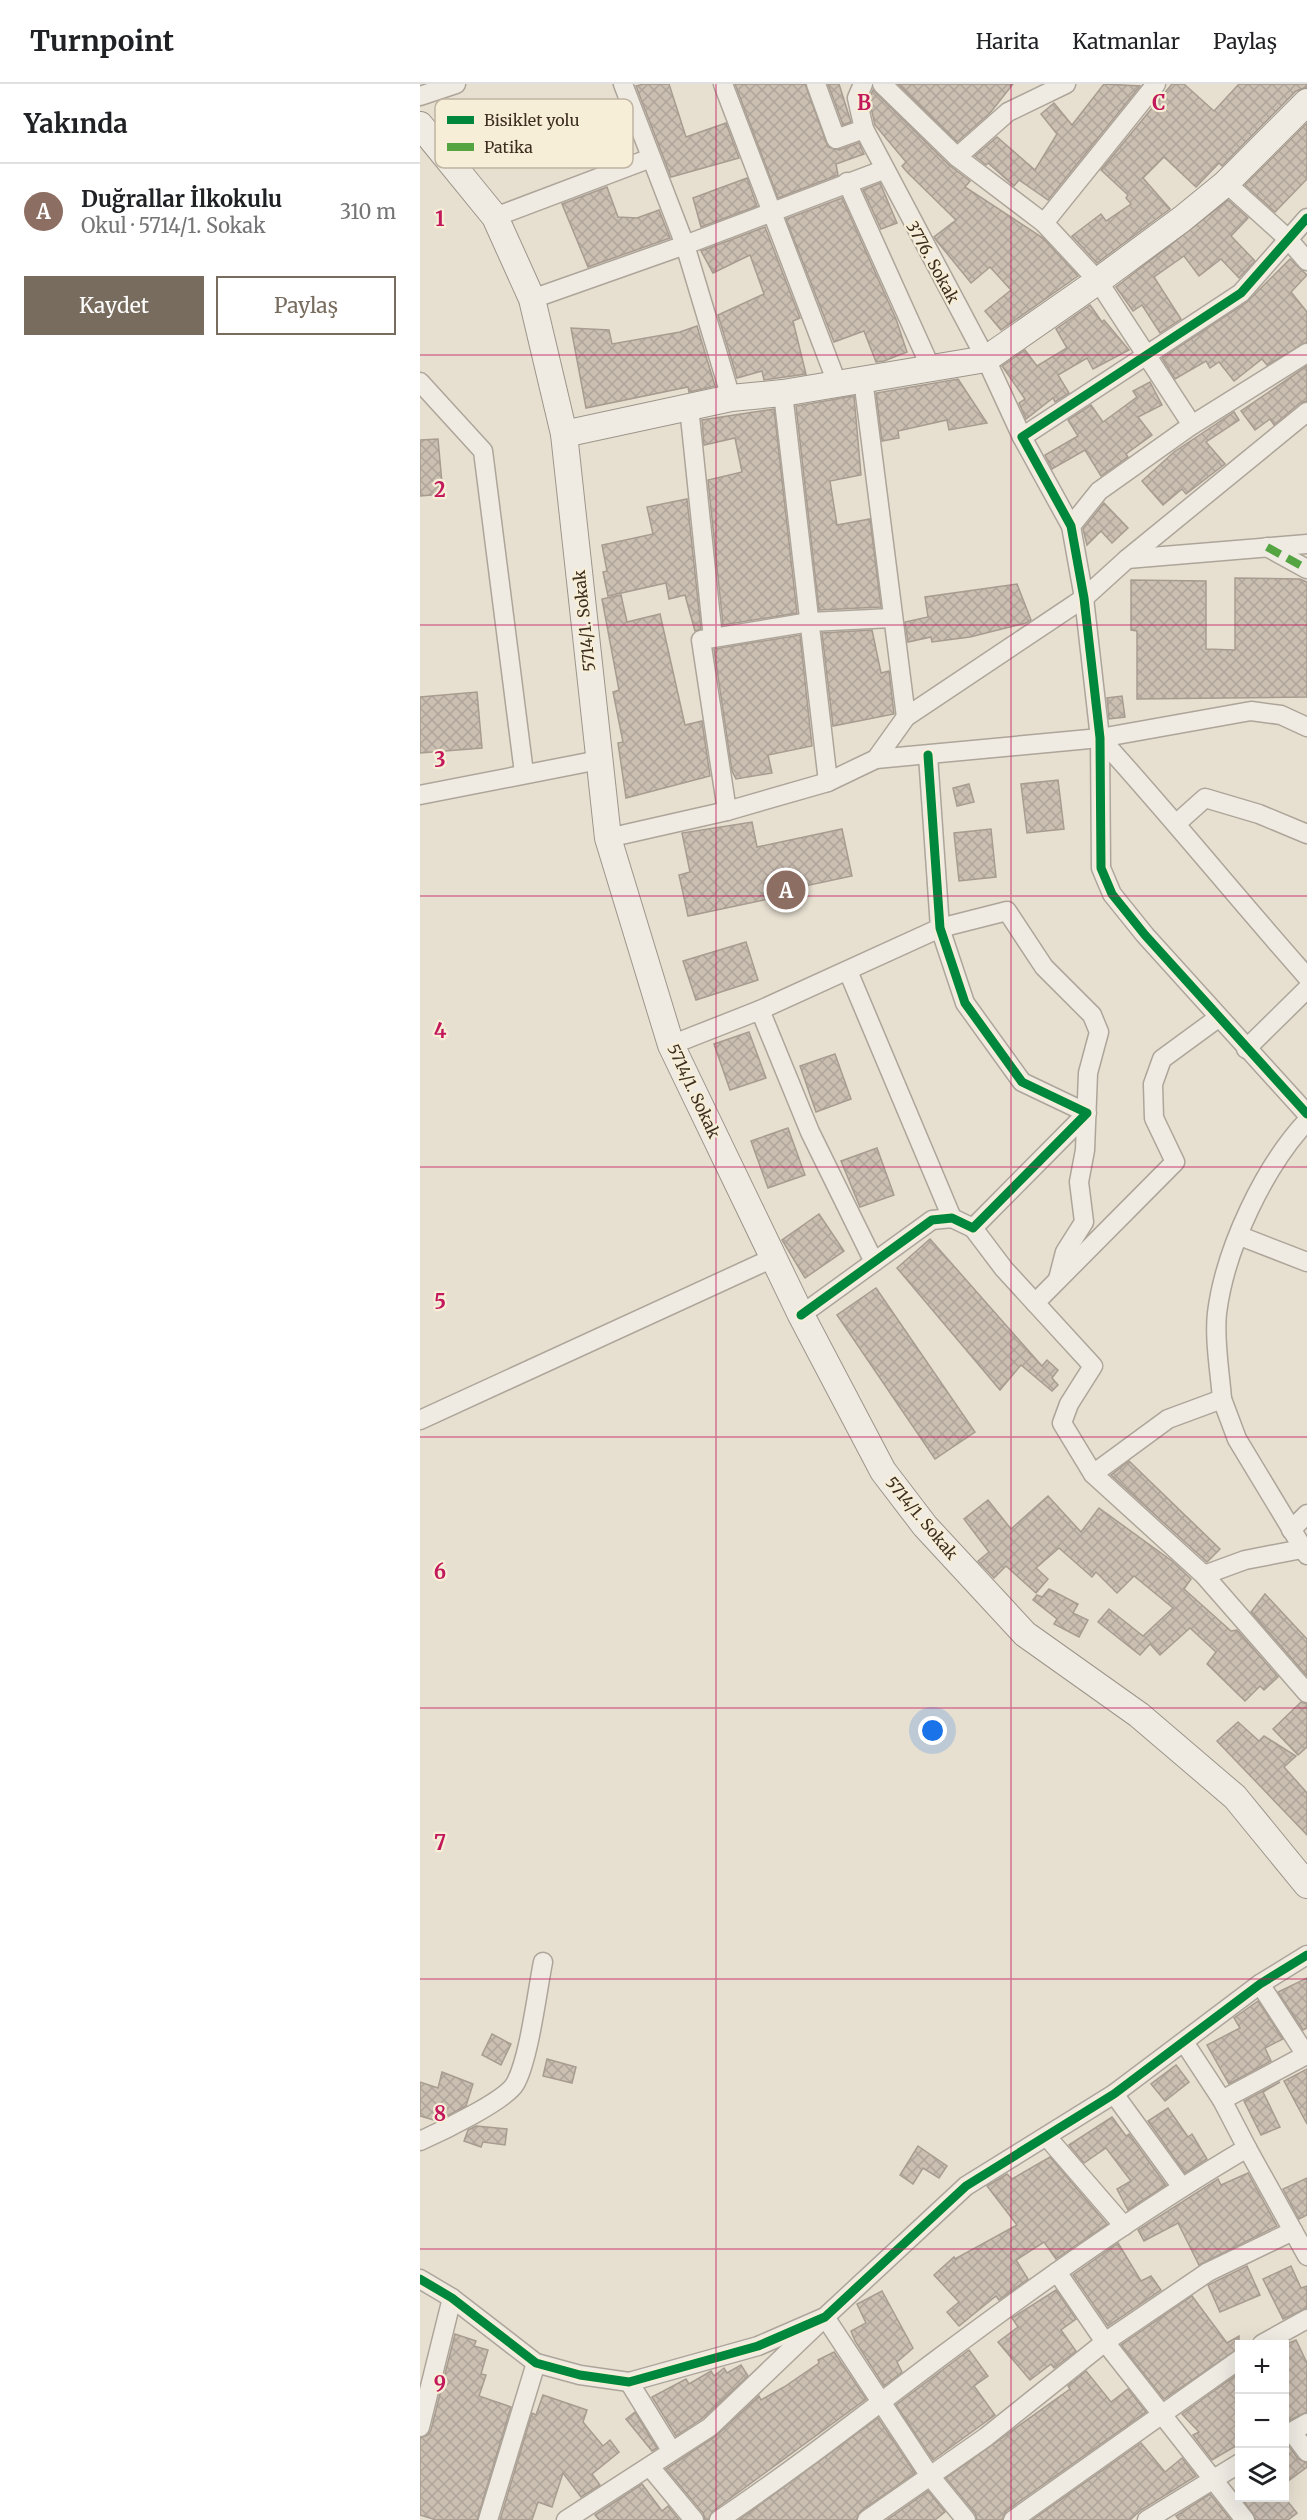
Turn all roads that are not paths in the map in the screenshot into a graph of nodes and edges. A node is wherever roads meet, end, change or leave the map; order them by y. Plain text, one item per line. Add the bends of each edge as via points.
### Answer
1 (456, 84) edge
2 (623, 84) edge
3 (723, 84) edge
4 (816, 84) edge
5 (863, 84) edge
6 (882, 84) edge
7 (1066, 84) edge
8 (1156, 84) edge
9 (420, 96) edge
10 (629, 99) edge
11 (1307, 102) edge
12 (633, 110) edge
13 (420, 125) edge
14 (864, 129) junction
15 (435, 143) edge
16 (957, 157) junction
17 (651, 158) junction
18 (633, 165) edge
19 (455, 168) edge
20 (625, 168) edge
21 (883, 170) junction
22 (847, 182) junction
23 (1226, 183) junction
24 (772, 210) junction
25 (495, 217) junction
26 (1307, 218) edge
27 (1044, 223) junction
28 (1287, 238) junction
29 (685, 245) junction
30 (1307, 261) edge
31 (1098, 281) junction
32 (532, 299) junction
33 (1307, 353) edge
34 (1148, 355) junction
35 (986, 358) junction
36 (930, 366) junction
37 (863, 380) junction
38 (420, 382) edge
39 (837, 383) junction
40 (783, 393) junction
41 (731, 398) junction
42 (688, 407) junction
43 (1307, 412) edge
44 (1192, 425) junction
45 (564, 434) junction
46 (1022, 437) junction
47 (1071, 525) junction
48 (1307, 544) edge
49 (1267, 547) junction
50 (1127, 559) junction
51 (1307, 569) edge
52 (1084, 598) junction
53 (892, 618) junction
54 (810, 622) junction
55 (713, 638) junction
56 (906, 717) junction
57 (1307, 727) edge
58 (1100, 738) junction
59 (928, 755) junction
60 (599, 759) junction
61 (876, 759) junction
62 (524, 773) junction
63 (828, 782) junction
64 (420, 795) edge
65 (728, 811) junction
66 (1177, 823) junction
67 (1307, 834) edge
68 (608, 838) junction
69 (940, 928) junction
70 (848, 971) junction
71 (1307, 977) edge
72 (1307, 989) edge
73 (760, 1010) junction
74 (1218, 1018) junction
75 (671, 1045) junction
76 (1246, 1049) junction
77 (1087, 1113) junction
78 (1307, 1114) edge
79 (1307, 1121) edge
80 (952, 1218) junction
81 (973, 1228) junction
82 (1240, 1236) junction
83 (773, 1258) junction
84 (874, 1262) junction
85 (1307, 1262) edge
86 (1058, 1279) junction
87 (1035, 1303) junction
88 (801, 1315) junction
89 (1222, 1400) junction
90 (420, 1420) edge
91 (1093, 1474) junction
92 (1307, 1515) edge
93 (1291, 1530) junction
94 (1305, 1552) edge
95 (1204, 1575) junction
96 (1307, 1693) edge
97 (1307, 1885) edge
98 (1307, 1955) edge
99 (543, 1962) dead end
100 (1260, 1984) junction
101 (1184, 2042) junction
102 (1114, 2094) junction
103 (1222, 2100) junction
104 (1047, 2137) junction
105 (420, 2141) edge
106 (1247, 2148) junction
107 (1181, 2186) junction
108 (1124, 2226) junction
109 (1293, 2231) junction
110 (1307, 2256) edge
111 (1057, 2272) junction
112 (420, 2279) edge
113 (452, 2298) junction
114 (825, 2317) junction
115 (1307, 2319) edge
116 (1269, 2340) edge
117 (1105, 2342) junction
118 (536, 2363) junction
119 (1235, 2363) edge
120 (628, 2382) junction
121 (880, 2402) junction
122 (1162, 2412) junction
123 (420, 2427) edge
124 (1295, 2430) edge
125 (671, 2450) junction
126 (1307, 2452) edge
127 (1235, 2466) edge
128 (650, 2467) junction
129 (930, 2476) junction
130 (1211, 2481) junction
131 (488, 2520) edge
132 (566, 2520) edge
133 (694, 2520) edge
134 (719, 2520) edge
135 (867, 2520) edge
136 (966, 2520) edge
137 (1013, 2520) edge
138 (1147, 2520) edge
139 (1245, 2520) edge

1 - 9 street
2 - 10 street
3 - 24 street
4 - 14 street via 836,139
5 - 14 street, 3776. Sokak via 857,98
6 - 16 street
7 - 16 street via 1008,112
8 - 27 street
11 - 23 main road
12 - 17 street
13 - 15 main road, 5714/1. Sokak
14 - 21 street, 3776. Sokak
16 - 27 street
17 - 18 street
17 - 29 street
19 - 25 main road, 5714/1. Sokak
20 - 25 street
21 - 22 street
21 - 35 street, 3776. Sokak
22 - 24 street
22 - 36 street
23 - 28 street
23 - 31 main road
24 - 29 street
24 - 39 street
25 - 32 main road, 5714/1. Sokak
26 - 28 street
27 - 31 street
28 - 30 street
28 - 34 street via 1240,293
29 - 32 street
29 - 41 street
31 - 34 street
31 - 35 main road
32 - 45 main road, 5714/1. Sokak
33 - 44 street
34 - 44 street
34 - 46 street
35 - 36 main road
35 - 46 street, 3776. Sokak
36 - 37 main road
37 - 39 main road
37 - 53 street
38 - 62 street via 483,451
39 - 40 main road
40 - 41 main road
40 - 54 street
41 - 42 main road
42 - 45 main road
42 - 55 street
43 - 50 street
44 - 47 street via 1099,491
45 - 60 main road, 5714/1. Sokak
46 - 47 street, 3776. Sokak
47 - 52 street, 3776. Sokak
48 - 49 street
49 - 50 street
49 - 51 street
50 - 52 street
52 - 56 street
52 - 58 street, 3776. Sokak
53 - 54 street
53 - 56 street
54 - 55 street
54 - 63 street
55 - 65 street via 701,640
56 - 61 street
57 - 58 street via 1281,715 1251,711
58 - 59 street
58 - 66 street
58 - 74 street, 3776. Sokak via 1101,868 1112,894
59 - 61 street
59 - 69 street
60 - 62 street
60 - 68 main road, 5714/1. Sokak
61 - 63 street
62 - 64 street
63 - 65 street
65 - 68 street
66 - 67 street via 1205,798
66 - 71 street
68 - 75 main road, 5714/1. Sokak
69 - 70 street
69 - 77 street via 966,1003 1022,1082
69 - 77 street via 1007,911 1044,967 1092,1015 1099,1032 1088,1073
70 - 73 street
70 - 80 street
72 - 76 street
73 - 75 street
73 - 84 street via 810,1132
74 - 76 street, 3776. Sokak
74 - 86 street via 1162,1059 1153,1084 1154,1118 1175,1162
75 - 83 main road, 5714/1. Sokak
76 - 78 street, 3776. Sokak
77 - 81 street
77 - 86 street via 1079,1182 1084,1222 1065,1252
79 - 82 street via 1269,1169
80 - 81 street
80 - 84 street via 932,1220
81 - 87 street
82 - 85 street
82 - 89 street via 1217,1314
83 - 88 main road, 5714/1. Sokak
83 - 90 street
84 - 88 street
86 - 87 street
87 - 91 street via 1093,1366 1069,1404 1062,1424
88 - 97 main road, 5714/1. Sokak via 884,1471 925,1526 1025,1634 1138,1715 1234,1797
89 - 91 street via 1168,1419
89 - 93 street via 1237,1439
91 - 95 street
92 - 93 street
93 - 94 street
94 - 95 street via 1245,1560
95 - 96 street
98 - 100 street
99 - 105 street via 514,2086 458,2124
100 - 101 street
100 - 103 street via 1306,2055
101 - 102 street
101 - 103 street
102 - 104 street
102 - 107 street
103 - 106 street
104 - 108 street
104 - 114 street via 966,2186
106 - 107 street
106 - 109 street
107 - 108 street
108 - 111 street
109 - 110 street
109 - 117 street via 1208,2272
111 - 117 street
111 - 121 street
112 - 113 street
113 - 118 street
113 - 123 street
114 - 120 street via 758,2346
114 - 121 street
114 - 125 street via 710,2427
115 - 116 street
117 - 122 street
117 - 129 street via 986,2437
118 - 120 street
118 - 131 street
119 - 122 street
120 - 125 street
121 - 129 street
121 - 134 street via 846,2431
122 - 130 street
122 - 137 street
124 - 126 street
125 - 128 street
127 - 130 street
128 - 132 street
128 - 133 street
129 - 135 street
129 - 136 street
130 - 138 street
130 - 139 street

